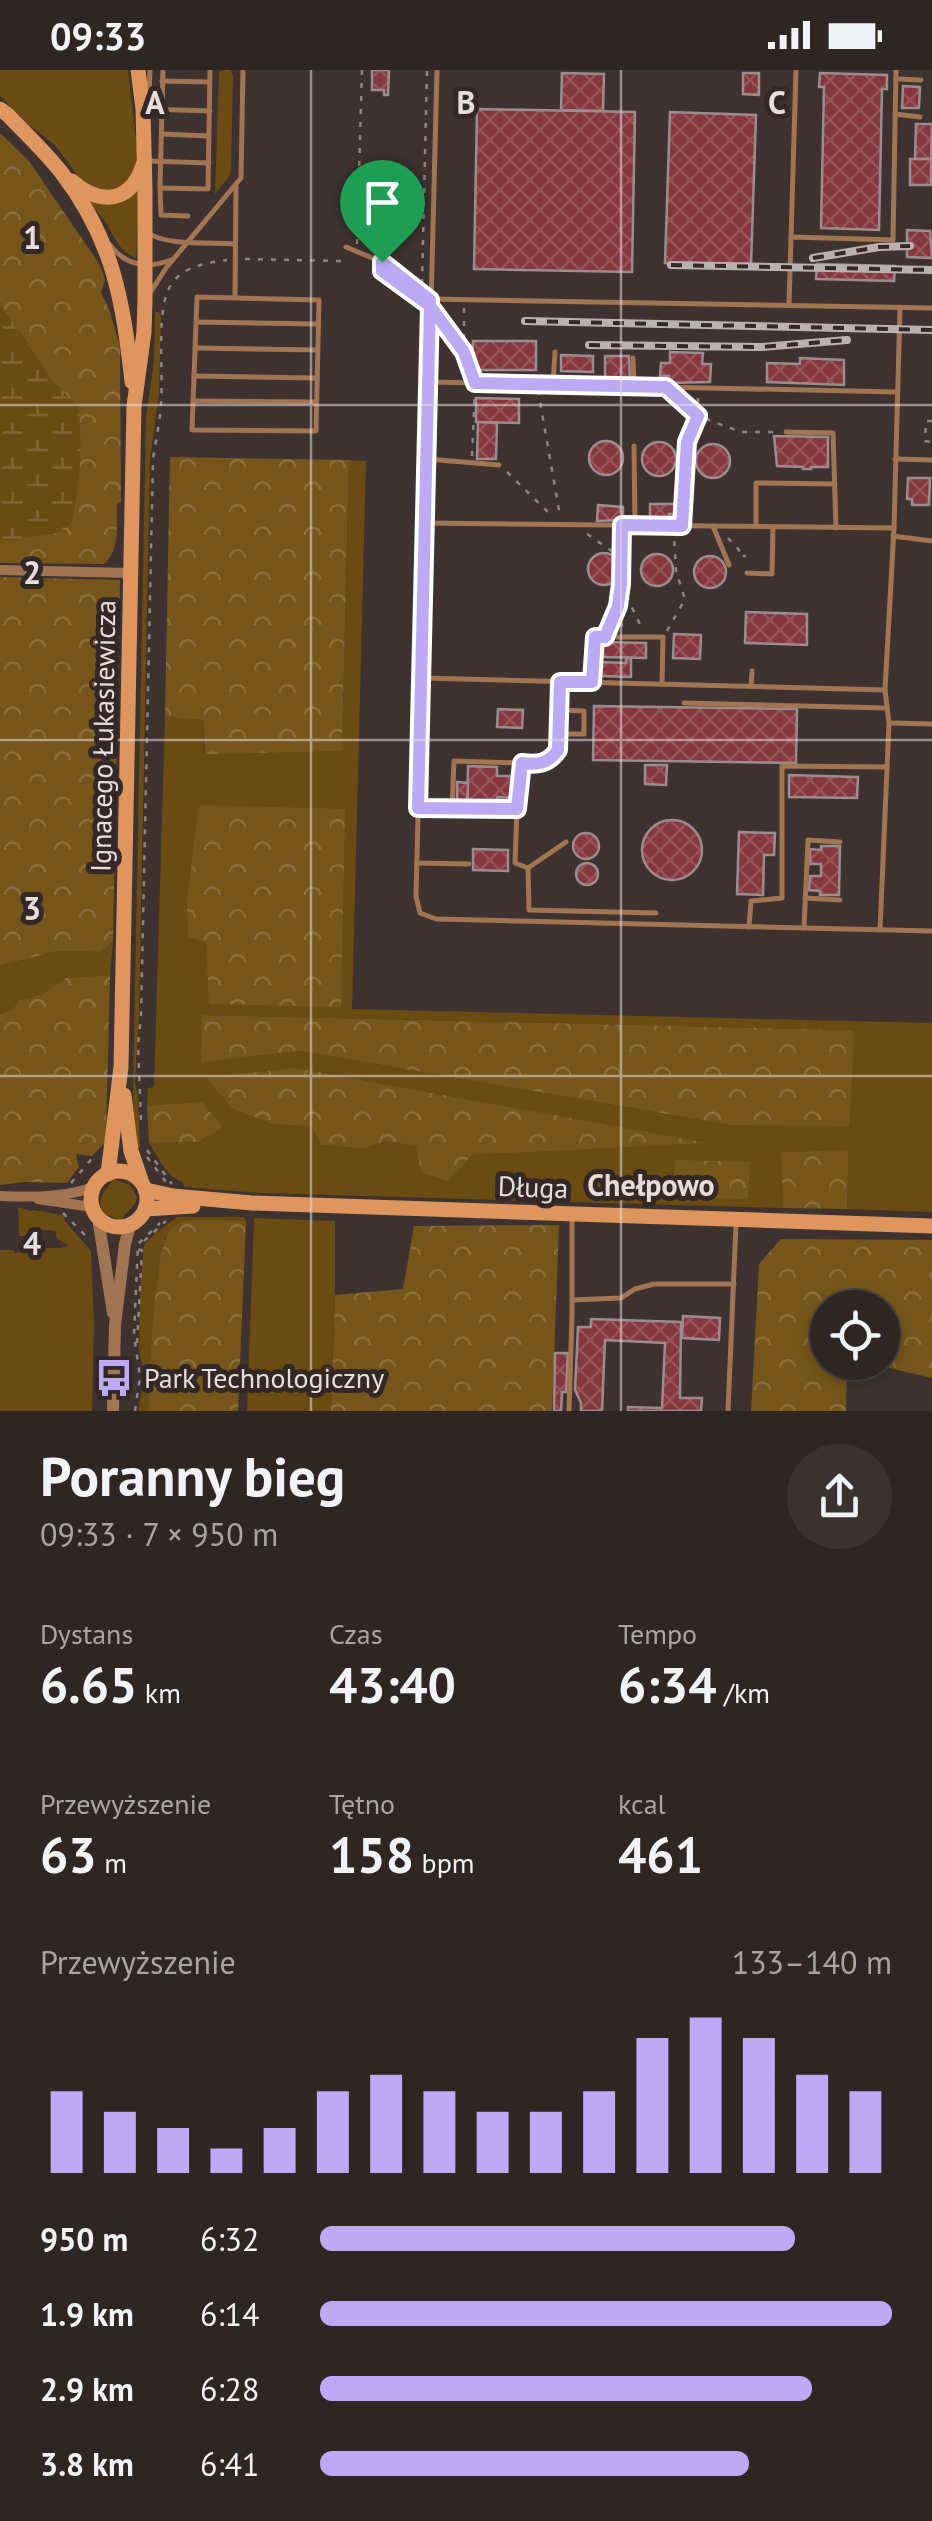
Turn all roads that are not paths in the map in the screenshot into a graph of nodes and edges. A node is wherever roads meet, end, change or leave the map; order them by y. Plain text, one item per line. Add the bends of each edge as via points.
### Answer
1 (138, 70) edge
2 (150, 70) edge
3 (163, 70) edge
4 (210, 70) edge
5 (243, 70) edge
6 (437, 70) edge
7 (796, 70) edge
8 (896, 70) edge
9 (896, 79) junction
10 (921, 80) dead end
11 (162, 81) junction
12 (210, 82) junction
13 (143, 109) junction
14 (162, 109) junction
15 (3, 110) edge
16 (210, 111) junction
17 (895, 114) junction
18 (920, 117) dead end
19 (162, 134) junction
20 (210, 136) junction
21 (153, 161) junction
22 (209, 162) junction
23 (61, 172) junction
24 (236, 184) junction
25 (160, 188) junction
26 (188, 216) dead end
27 (144, 230) junction
28 (99, 231) junction
29 (791, 237) junction
30 (188, 241) junction
31 (235, 244) junction
32 (346, 247) dead end
33 (172, 260) junction
34 (144, 266) junction
35 (235, 298) junction
36 (146, 300) junction
37 (430, 303) junction
38 (789, 305) junction
39 (900, 307) junction
40 (932, 308) edge
41 (196, 322) junction
42 (318, 324) junction
43 (195, 348) junction
44 (318, 350) junction
45 (554, 352) dead end
46 (633, 358) dead end
47 (194, 376) junction
48 (317, 378) junction
49 (429, 382) junction
50 (553, 384) junction
51 (634, 386) junction
52 (897, 392) junction
53 (193, 401) junction
54 (316, 402) junction
55 (134, 406) junction
56 (786, 432) road end
57 (687, 442) road end
58 (634, 446) dead end
59 (426, 458) junction
60 (895, 459) junction
61 (932, 460) edge
62 (499, 465) road end
63 (835, 484) junction
64 (424, 523) junction
65 (635, 525) junction
66 (678, 526) junction
67 (715, 526) junction
68 (756, 527) junction
69 (774, 527) junction
70 (836, 528) junction
71 (894, 532) junction
72 (932, 540) edge
73 (729, 565) dead end
74 (0, 570) edge
75 (131, 573) junction
76 (747, 573) dead end
77 (752, 671) dead end
78 (421, 678) junction
79 (560, 682) junction
80 (592, 682) junction
81 (662, 684) junction
82 (751, 686) junction
83 (885, 690) junction
84 (684, 703) dead end
85 (887, 708) junction
86 (559, 710) junction
87 (889, 722) junction
88 (932, 724) edge
89 (558, 734) junction
90 (522, 763) junction
91 (887, 767) junction
92 (418, 808) junction
93 (452, 808) junction
94 (517, 809) junction
95 (566, 842) dead end
96 (840, 842) dead end
97 (416, 863) junction
98 (469, 864) dead end
99 (528, 868) junction
100 (805, 898) junction
101 (840, 900) dead end
102 (656, 913) dead end
103 (749, 927) junction
104 (804, 928) junction
105 (880, 930) junction
106 (932, 931) edge
107 (121, 1067) junction
108 (108, 1174) junction
109 (94, 1186) junction
110 (144, 1187) junction
111 (0, 1196) edge
112 (27, 1197) junction
113 (167, 1201) junction
114 (146, 1209) junction
115 (95, 1212) junction
116 (572, 1214) junction
117 (736, 1220) junction
118 (130, 1225) junction
119 (932, 1226) edge
120 (734, 1284) junction
121 (572, 1300) junction
122 (115, 1325) junction
123 (113, 1411) edge
124 (569, 1411) edge
125 (728, 1411) edge

1 - 13 main road, Ignacego Łukasiewicza
2 - 13 lane
3 - 11 lane
4 - 12 lane
5 - 24 lane
6 - 37 lane
7 - 29 lane
8 - 9 lane
9 - 10 lane
9 - 17 lane
11 - 12 lane
11 - 14 lane
12 - 16 lane
13 - 14 lane
13 - 21 main road, Ignacego Łukasiewicza
14 - 16 lane
14 - 19 lane
15 - 23 main road, Ignacego Łukasiewicza
16 - 20 lane
17 - 18 lane
17 - 29 lane via 893,240
19 - 20 lane
19 - 21 lane
20 - 22 lane
21 - 22 lane
21 - 23 main road via 130,188 104,198
21 - 25 lane
21 - 27 main road, Ignacego Łukasiewicza
22 - 25 lane via 208,189
23 - 28 main road, Ignacego Łukasiewicza
24 - 30 lane
24 - 31 lane
25 - 26 lane via 161,214
27 - 30 lane via 158,239
27 - 34 main road, Ignacego Łukasiewicza
28 - 34 lane via 116,253
28 - 55 main road, Ignacego Łukasiewicza via 123,310
29 - 38 lane
30 - 31 lane
30 - 33 lane
31 - 35 lane
32 - 37 lane via 382,262
33 - 34 lane
33 - 36 lane
34 - 36 main road, Ignacego Łukasiewicza
35 - 41 lane via 197,297
35 - 42 lane via 318,300
36 - 55 main road, Ignacego Łukasiewicza
37 - 38 lane
37 - 49 lane
38 - 39 lane
39 - 40 lane
39 - 52 lane
41 - 42 lane
41 - 43 lane
42 - 44 lane
43 - 44 lane
43 - 47 lane
44 - 48 lane
45 - 50 lane
46 - 51 lane
47 - 48 lane
47 - 53 lane
48 - 54 lane
49 - 50 lane
49 - 59 lane
50 - 51 lane
51 - 52 lane
52 - 60 lane
53 - 54 lane
53 - 54 lane via 192,430 316,431
55 - 75 main road, Ignacego Łukasiewicza
56 - 63 lane via 832,433
57 - 66 lane
58 - 65 lane
59 - 62 lane
59 - 64 lane
60 - 61 lane
60 - 71 lane
63 - 68 lane via 756,483
63 - 70 lane
64 - 65 lane
64 - 78 lane
65 - 66 lane
66 - 67 lane
67 - 68 lane
67 - 73 lane
68 - 69 lane
69 - 70 lane
69 - 76 lane via 772,574
70 - 71 lane
71 - 72 lane
71 - 83 lane
74 - 75 street
75 - 107 main road, Ignacego Łukasiewicza
77 - 82 lane
78 - 79 lane
78 - 92 lane
79 - 80 lane
79 - 86 lane
80 - 81 lane
80 - 81 lane via 595,637 664,637
81 - 82 lane
82 - 83 lane
83 - 85 lane
84 - 85 lane
85 - 87 lane
86 - 89 lane
86 - 89 lane via 584,712 584,734
87 - 88 lane
87 - 91 lane
89 - 90 lane via 552,760
90 - 93 lane via 454,761
90 - 94 lane
91 - 103 lane via 782,766 782,898 751,901
91 - 105 lane
92 - 93 lane
92 - 97 lane
93 - 94 lane
94 - 99 lane via 515,863
95 - 99 lane
96 - 100 lane via 808,840
97 - 98 lane
97 - 103 lane via 420,913 436,919
99 - 102 lane via 530,910
100 - 101 lane
100 - 104 lane
103 - 104 lane
104 - 105 lane
105 - 106 lane
107 - 108 main road, Ignacego Łukasiewicza
107 - 110 main road, Ignacego Łukasiewicza via 131,1151
108 - 109 main road
108 - 110 main road via 127,1172
109 - 112 street
109 - 115 main road
110 - 113 main road, Długa
110 - 114 main road
111 - 112 street
112 - 115 street
113 - 114 main road, Długa
113 - 116 main road, Długa
114 - 118 main road
115 - 118 main road via 106,1224
115 - 122 street
116 - 117 main road, Długa
116 - 121 lane
117 - 119 main road, Długa
117 - 120 lane
118 - 122 street
120 - 121 lane via 654,1284 622,1298
120 - 125 lane
121 - 124 lane
122 - 123 street

